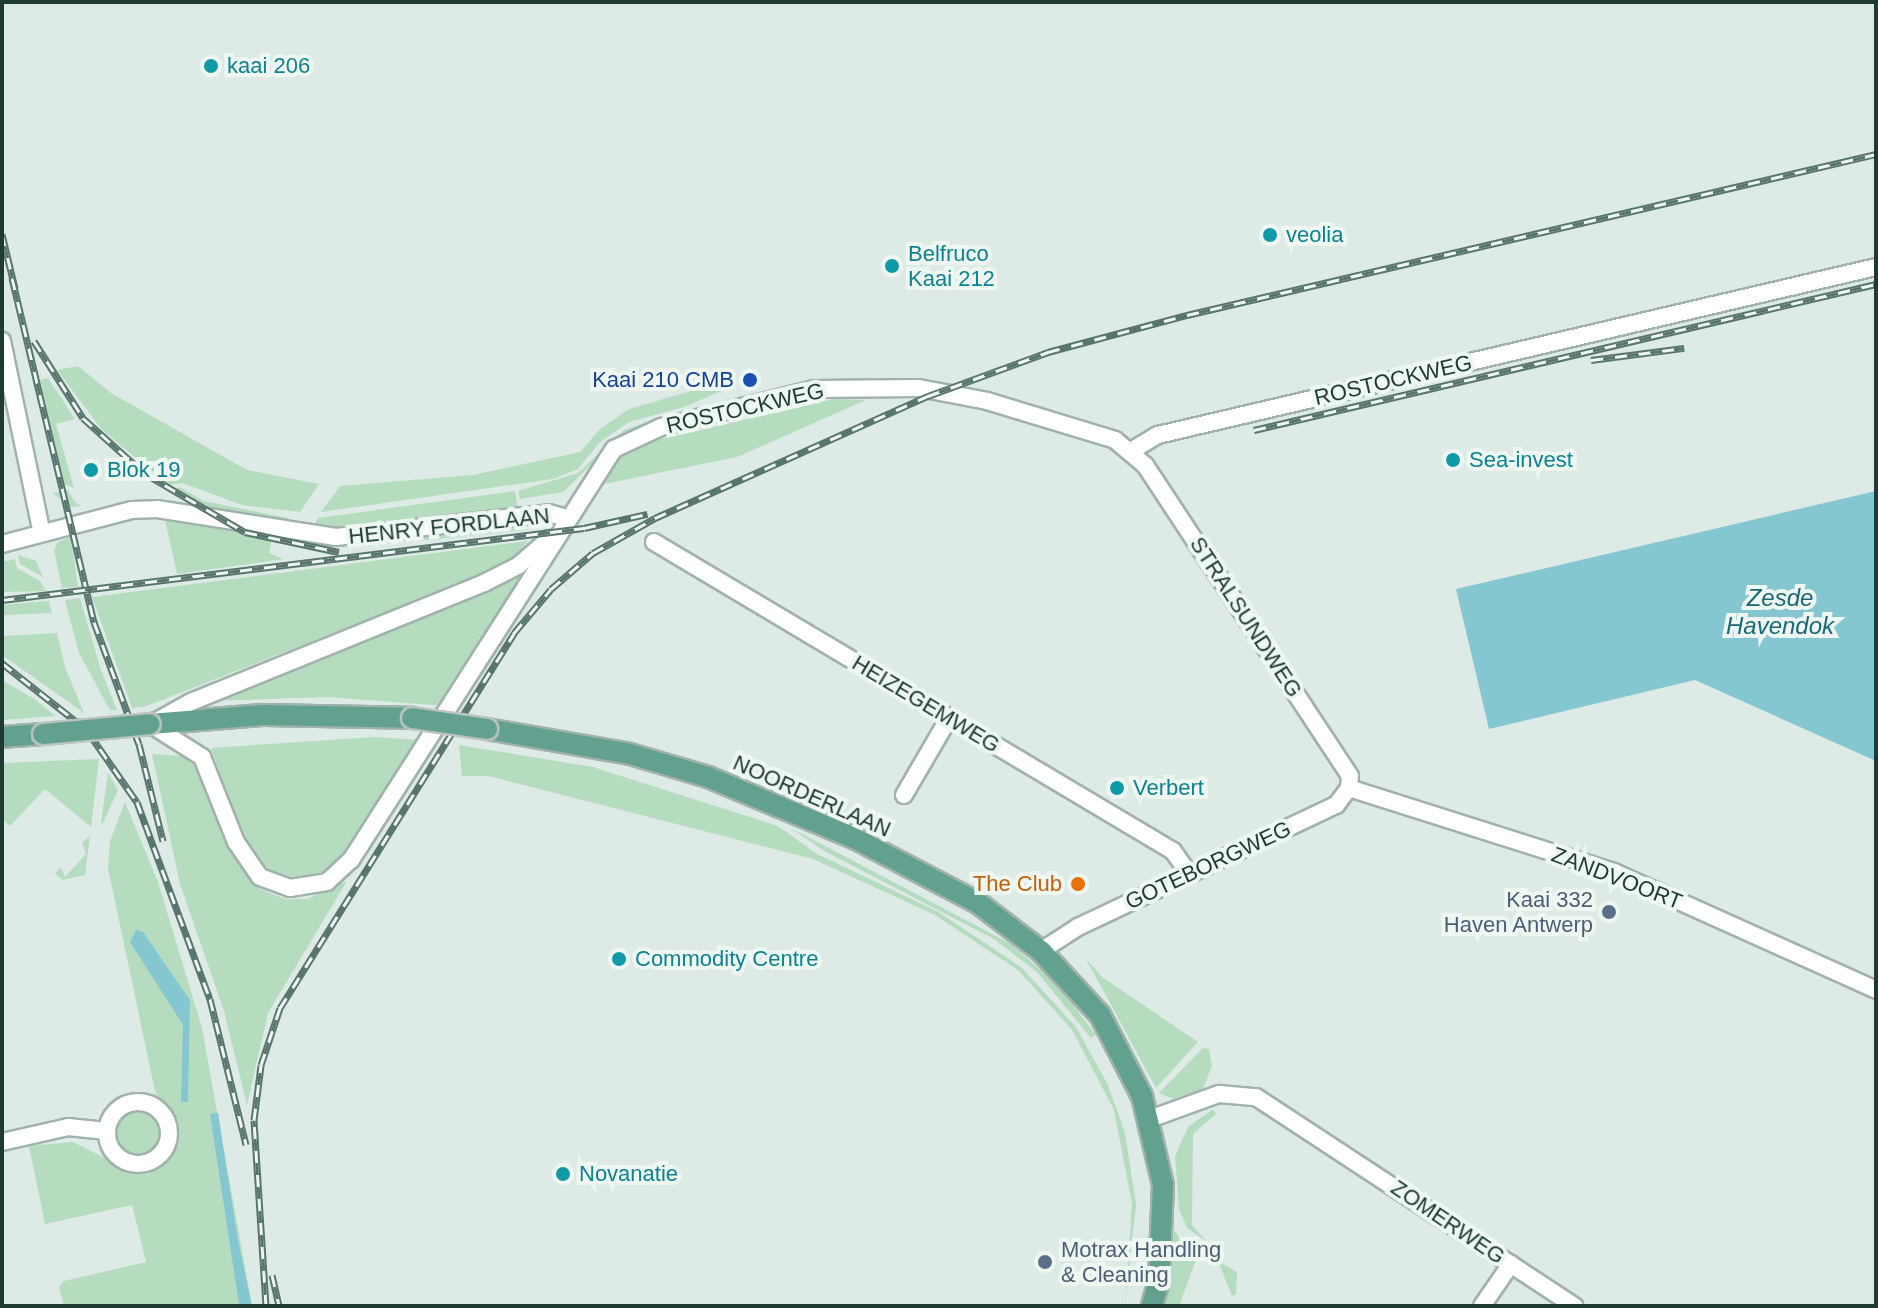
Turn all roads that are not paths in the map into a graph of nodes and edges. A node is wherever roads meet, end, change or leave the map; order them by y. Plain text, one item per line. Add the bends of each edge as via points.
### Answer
1 (1876, 267) edge
2 (2, 341) edge
3 (1131, 451) junction
4 (566, 518) junction
5 (41, 530) junction
6 (554, 536) junction
7 (654, 542) dead end
8 (2, 544) edge
9 (949, 718) junction
10 (150, 724) junction
11 (2, 737) edge
12 (1349, 788) junction
13 (904, 795) dead end
14 (1189, 874) junction
15 (1041, 951) junction
16 (1876, 990) edge
17 (1147, 1120) junction
18 (107, 1131) dead end
19 (2, 1142) edge
20 (1511, 1264) junction
21 (1152, 1306) edge
22 (1482, 1306) edge
23 (1574, 1306) edge

1 - 3 street, ROSTOCKWEG via 1158,435
2 - 5 street
3 - 4 street, ROSTOCKWEG via 1096,434 959,394 904,387 814,389 628,438 604,461
3 - 12 street, STRALSUNDWEG via 1157,482 1342,762
4 - 5 street, HENRY FORDLAAN via 549,513 336,537 157,509
4 - 6 street, ROSTOCKWEG
5 - 8 street, HENRY FORDLAAN
6 - 10 street, NOORDERLAAN via 519,565 484,583 191,702
6 - 10 street, ROSTOCKWEG via 553,546 351,860 327,882 290,888 260,877 241,852 202,757
7 - 9 street, HEIZEGEMWEG
9 - 13 street
9 - 14 street, HEIZEGEMWEG via 1173,851
10 - 11 main road, NOORDERLAAN, bridge
10 - 15 main road, NOORDERLAAN, bridge via 262,715 412,718 630,754 722,783 856,839 978,903
12 - 14 street, GOTEBORGWEG via 1336,805
12 - 16 street, ZANDVOORT via 1614,872
14 - 15 street, GOTEBORGWEG
15 - 17 main road, NOORDERLAAN via 1072,979 1110,1030 1132,1072
17 - 20 street, ZOMERWEG via 1219,1094 1239,1093 1276,1107
17 - 21 main road, NOORDERLAAN via 1163,1185 1160,1266
18 - 19 street via 68,1127
20 - 22 street
20 - 23 street, ZOMERWEG

